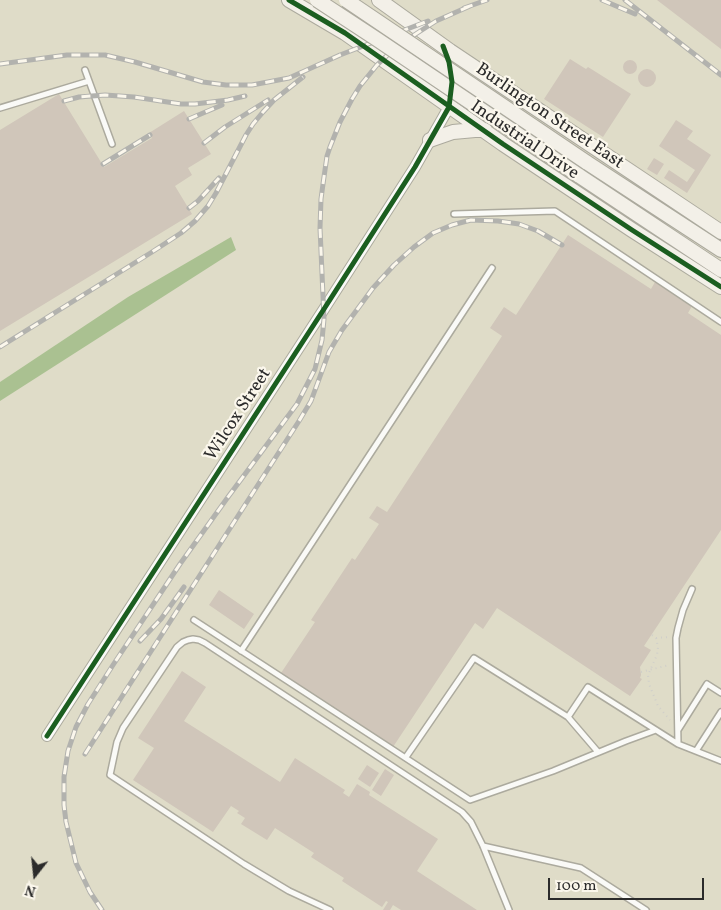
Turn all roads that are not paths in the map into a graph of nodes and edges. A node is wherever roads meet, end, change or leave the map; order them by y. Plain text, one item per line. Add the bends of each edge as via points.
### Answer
1 (288, 0) edge
2 (317, 0) edge
3 (346, 0) edge
4 (379, 0) edge
5 (443, 46) junction
6 (85, 70) dead end
7 (89, 81) junction
8 (512, 92) junction
9 (450, 107) junction
10 (0, 108) edge
11 (485, 130) junction
12 (430, 140) junction
13 (112, 144) dead end
14 (454, 214) dead end
15 (721, 232) edge
16 (721, 250) edge
17 (492, 268) dead end
18 (721, 270) edge
19 (721, 287) edge
20 (721, 322) edge
21 (692, 589) dead end
22 (194, 620) dead end
23 (241, 651) junction
24 (721, 693) edge
25 (721, 712) edge
26 (568, 717) junction
27 (656, 730) junction
28 (678, 730) junction
29 (47, 736) dead end
30 (678, 744) junction
31 (696, 751) junction
32 (598, 752) junction
33 (406, 758) junction
34 (721, 761) edge
35 (483, 846) junction
36 (330, 910) edge
37 (509, 910) edge
38 (646, 910) edge

1 - 9 street, Industrial Drive via 345,33
2 - 18 street, Burlington Street East, bridge
3 - 16 street, Burlington Street East, bridge
4 - 5 street, Burlington Street East
5 - 8 street, Burlington Street East
5 - 9 street via 452,82
6 - 7 lane
7 - 10 lane
7 - 13 lane
8 - 9 street via 494,90 471,94
8 - 15 street, Burlington Street East
9 - 11 street, Industrial Drive
9 - 12 street, Wilcox Street
11 - 12 street via 453,132
11 - 19 street, Industrial Drive
12 - 29 street, Wilcox Street
14 - 20 lane via 555,211
17 - 23 lane
21 - 28 lane via 682,610 677,636
22 - 23 lane
23 - 33 lane
24 - 28 lane via 707,684
25 - 31 lane
26 - 27 lane via 588,687
26 - 32 lane
26 - 33 lane via 474,658
27 - 30 lane
27 - 32 lane
28 - 30 lane
30 - 31 lane
31 - 34 lane
32 - 33 lane via 470,800
35 - 36 lane via 472,822 446,801 205,643 193,639 182,642 123,728 110,775 244,864 289,891
35 - 37 lane
35 - 38 lane via 581,868

